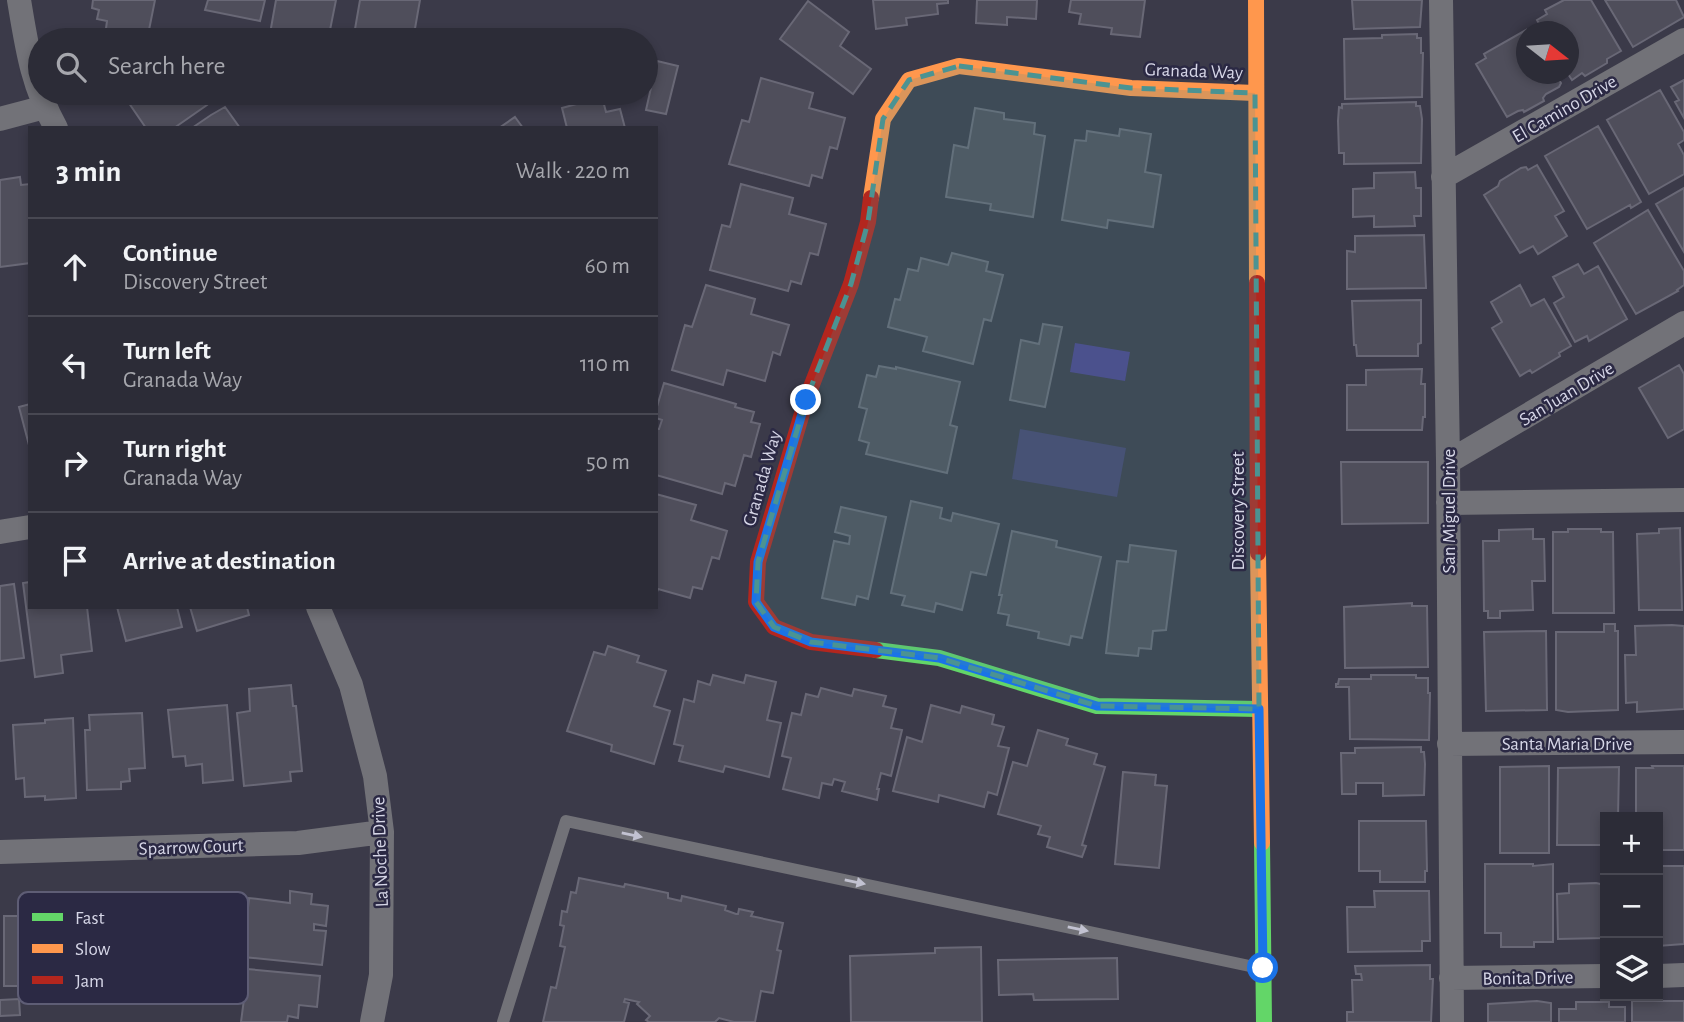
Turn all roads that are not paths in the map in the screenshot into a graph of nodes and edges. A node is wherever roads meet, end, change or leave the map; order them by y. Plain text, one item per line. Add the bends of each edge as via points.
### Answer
1 (19, 0) edge
2 (1256, 0) edge
3 (1441, 0) edge
4 (1684, 40) edge
5 (28, 56) edge
6 (1255, 93) junction
7 (51, 117) edge
8 (0, 119) edge
9 (1443, 177) junction
10 (1684, 323) edge
11 (1448, 462) junction
12 (1684, 500) edge
13 (1448, 503) junction
14 (28, 527) edge
15 (0, 532) edge
16 (319, 609) edge
17 (1259, 709) junction
18 (1684, 742) edge
19 (1449, 744) junction
20 (382, 832) junction
21 (0, 852) edge
22 (1263, 968) junction
23 (1684, 975) edge
24 (1600, 976) edge
25 (1663, 976) edge
26 (1451, 978) junction
27 (372, 1022) edge
28 (503, 1022) edge
29 (1264, 1022) edge
30 (1452, 1022) edge

1 - 5 street
2 - 6 street, Discovery Street
3 - 9 street, San Miguel Drive
4 - 9 street, El Camino Drive
6 - 17 street, Discovery Street
6 - 17 street, Granada Way via 1131,88 959,66 909,80 883,119 868,222 851,284 806,400 761,550 756,602 774,627 811,642 939,658 1097,706
7 - 8 street
9 - 11 street, San Miguel Drive
10 - 11 street, San Juan Drive
11 - 13 street, San Miguel Drive
12 - 13 street
13 - 19 street, San Miguel Drive
14 - 15 street
16 - 20 street, La Noche Drive via 351,685 375,776
17 - 22 street, Discovery Street
18 - 19 street, Santa Maria Drive
19 - 26 street, San Miguel Drive
20 - 21 street, Sparrow Court via 298,843
20 - 27 street, La Noche Drive via 381,975
28 -> 22 lane via 566,821
22 - 29 street, Discovery Street
23 - 25 street
24 - 26 street, Bonita Drive
26 - 30 street, San Miguel Drive

